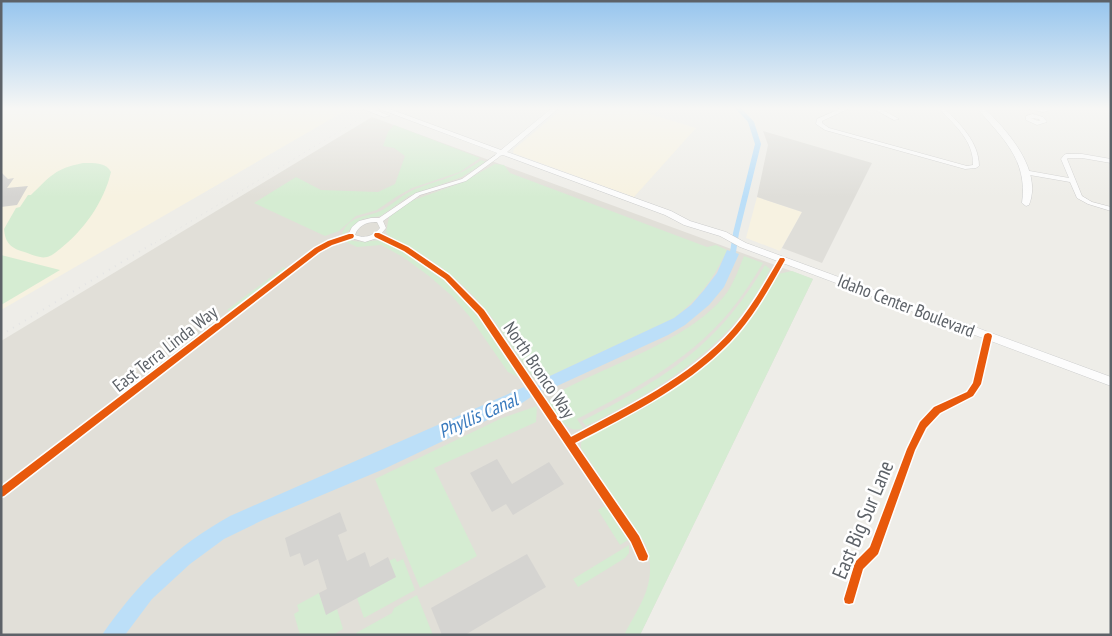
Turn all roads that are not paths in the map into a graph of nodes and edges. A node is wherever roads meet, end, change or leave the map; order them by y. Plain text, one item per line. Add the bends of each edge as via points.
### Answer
1 (452, 138) edge
2 (457, 138) edge
3 (520, 138) edge
4 (858, 138) edge
5 (966, 138) edge
6 (1008, 138) edge
7 (500, 154) junction
8 (1111, 161) edge
9 (1023, 170) junction
10 (1072, 178) junction
11 (1026, 203) dead end
12 (1111, 209) edge
13 (380, 220) junction
14 (377, 235) junction
15 (351, 236) junction
16 (782, 260) junction
17 (988, 336) junction
18 (1111, 382) edge
19 (569, 442) junction
20 (1, 494) edge
21 (643, 556) dead end
22 (849, 599) dead end

1 - 7 main road, Idaho Center Boulevard
2 - 7 main road, Idaho Center Boulevard
3 - 7 main road
4 - 5 street via 967,168 977,164
6 - 9 main road
7 - 13 street via 464,180 418,194
7 - 16 main road, Idaho Center Boulevard via 668,213 692,225 695,230
8 - 10 street via 1066,156 1064,159
9 - 10 street
9 - 11 main road via 1028,196
10 - 12 street via 1079,197
13 - 14 street via 383,228
13 - 15 street via 364,222 354,229
14 - 15 street via 362,240
14 - 19 street, North Bronco Way via 406,249 447,277 481,312
15 - 20 street, East Terra Linda Way via 317,250
16 - 17 main road, Idaho Center Boulevard
16 - 19 street via 752,310 702,362 675,384
17 - 18 main road, Idaho Center Boulevard
17 - 22 street, East Big Sur Lane via 977,384 970,394 938,410 923,425 874,550 859,566
19 - 21 street, North Bronco Way via 635,539

